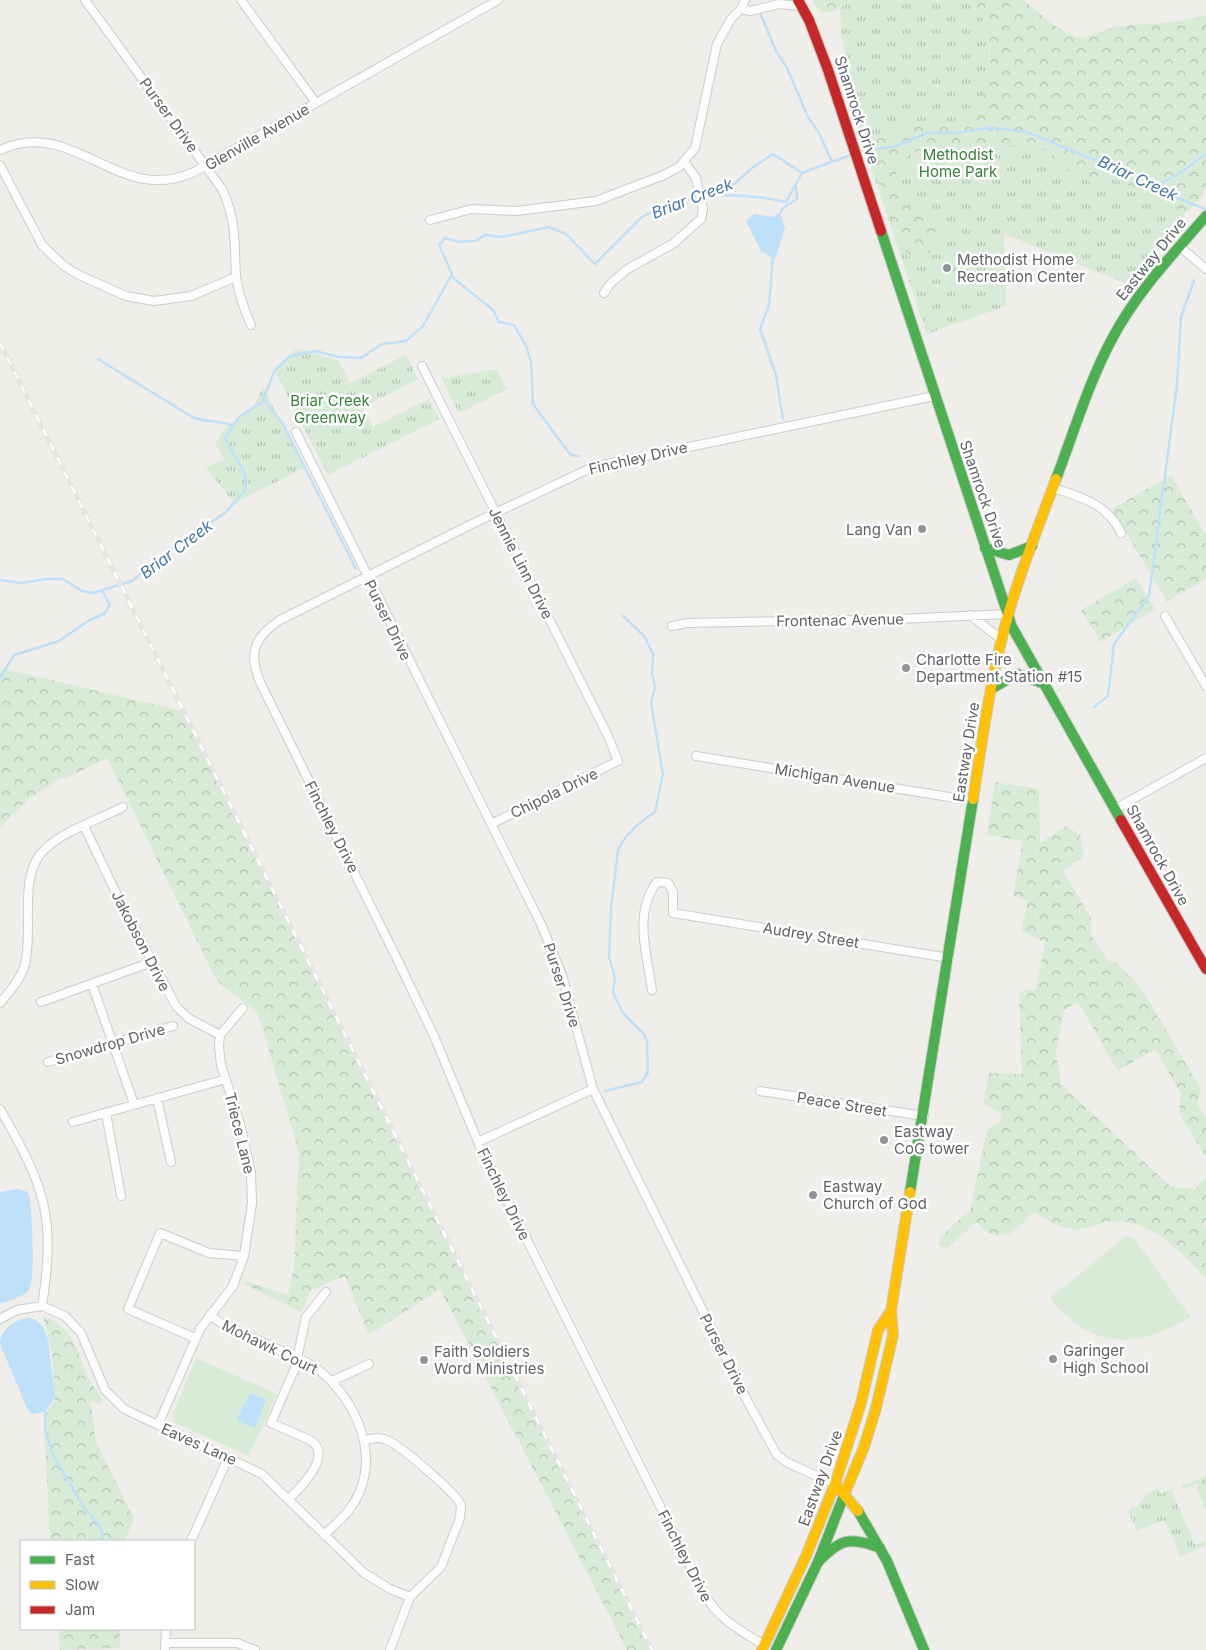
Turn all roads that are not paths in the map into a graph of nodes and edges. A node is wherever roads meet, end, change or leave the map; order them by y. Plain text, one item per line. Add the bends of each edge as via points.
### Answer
1 (85, 0) edge
2 (241, 0) edge
3 (498, 0) edge
4 (745, 0) edge
5 (800, 3) edge
6 (741, 9) junction
7 (316, 103) junction
8 (0, 150) edge
9 (685, 163) junction
10 (0, 165) edge
11 (206, 165) junction
12 (1206, 216) edge
13 (430, 220) dead end
14 (1179, 246) junction
15 (1206, 269) edge
16 (236, 276) junction
17 (604, 293) dead end
18 (251, 325) dead end
19 (422, 366) dead end
20 (934, 396) junction
21 (296, 432) dead end
22 (1054, 488) junction
23 (496, 512) junction
24 (1121, 533) dead end
25 (1032, 546) junction
26 (985, 548) junction
27 (367, 577) junction
28 (1008, 614) junction
29 (970, 615) junction
30 (1165, 616) dead end
31 (672, 626) dead end
32 (1002, 640) junction
33 (1045, 684) junction
34 (1206, 686) edge
35 (992, 689) junction
36 (696, 756) dead end
37 (1206, 758) edge
38 (618, 761) joint
39 (974, 801) junction
40 (123, 807) dead end
41 (1115, 809) junction
42 (491, 824) junction
43 (84, 826) junction
44 (949, 958) junction
45 (152, 962) junction
46 (1206, 969) edge
47 (92, 984) junction
48 (652, 990) dead end
49 (0, 1002) edge
50 (41, 1002) dead end
51 (243, 1008) dead end
52 (173, 1026) dead end
53 (220, 1035) junction
54 (112, 1043) junction
55 (48, 1062) dead end
56 (226, 1079) junction
57 (594, 1089) junction
58 (760, 1091) dead end
59 (157, 1098) junction
60 (134, 1104) junction
61 (0, 1109) edge
62 (106, 1113) junction
63 (924, 1116) junction
64 (73, 1122) dead end
65 (478, 1142) junction
66 (171, 1162) dead end
67 (121, 1196) dead end
68 (244, 1256) junction
69 (326, 1292) dead end
70 (42, 1306) junction
71 (891, 1311) junction
72 (210, 1315) junction
73 (0, 1319) edge
74 (195, 1338) junction
75 (297, 1358) junction
76 (369, 1364) dead end
77 (332, 1381) junction
78 (158, 1425) junction
79 (365, 1441) junction
80 (228, 1458) junction
81 (835, 1484) junction
82 (845, 1493) junction
83 (289, 1498) junction
84 (324, 1535) junction
85 (191, 1540) edge
86 (880, 1548) junction
87 (818, 1562) junction
88 (410, 1597) junction
89 (166, 1630) edge
90 (166, 1646) edge
91 (222, 1646) edge
92 (763, 1647) edge
93 (255, 1650) edge
94 (390, 1650) edge
95 (776, 1650) edge
96 (924, 1650) edge

1 - 11 street, Purser Drive
2 - 7 street
3 - 7 street, Glenville Avenue
4 - 6 street
5 - 6 street via 750,11
5 - 20 main road, Shamrock Drive via 822,54
6 - 9 street via 731,19 718,44 695,148
7 - 11 street, Glenville Avenue
8 - 11 street, Glenville Avenue via 23,142 53,143 132,177 152,181 179,178
9 - 13 street via 664,175 596,201 517,211 472,209
9 - 17 street via 695,175 703,215 674,243 626,270
10 - 16 street via 42,245 79,275 126,296 154,301 191,296
11 - 16 street, Purser Drive via 222,189 233,216
12 - 14 main road, Eastway Drive
14 - 15 street
14 - 22 main road, Eastway Drive via 1149,281 1113,336
16 - 18 street, Purser Drive
19 - 23 street, Jennie Linn Drive
20 - 23 street, Finchley Drive via 593,466
20 - 26 main road, Shamrock Drive
21 - 27 street, Purser Drive
22 - 24 street via 1098,505 1116,522
22 - 25 main road, Eastway Drive
23 - 27 street, Finchley Drive
23 - 38 street, Jennie Linn Drive
25 - 26 main road via 1016,555 1001,555
25 - 28 main road, Eastway Drive
26 - 28 main road, Shamrock Drive
27 - 42 street, Purser Drive
27 - 65 street, Finchley Drive via 272,625 258,641 254,663 261,684 430,1028
28 - 29 street, Frontenac Avenue
28 - 32 main road, Eastway Drive
28 - 33 main road, Shamrock Drive via 1012,628
29 - 31 street, Frontenac Avenue
29 - 32 street
30 - 34 street
32 - 35 main road, Eastway Drive
33 - 35 main road via 1017,674
33 - 41 main road, Shamrock Drive
35 - 39 main road, Eastway Drive
36 - 39 street, Michigan Avenue
37 - 41 street
38 - 42 street, Chipola Drive
39 - 44 main road, Eastway Drive
40 - 43 street
41 - 46 main road, Shamrock Drive
42 - 57 street, Purser Drive via 553,949
43 - 45 street, Jakobson Drive
43 - 49 street via 54,842 36,860 30,882 24,965 19,978
44 - 48 street, Audrey Street via 673,913 673,892 668,883 657,882 648,894 642,920
44 - 63 main road, Eastway Drive
45 - 47 street
45 - 53 street, Jakobson Drive via 167,993 182,1013 196,1024
47 - 50 street
47 - 54 street
51 - 53 street
52 - 54 street, Snowdrop Drive
53 - 56 street, Triece Lane via 219,1054
54 - 55 street, Snowdrop Drive
54 - 60 street
56 - 59 street
56 - 68 street, Triece Lane via 251,1173 252,1203
57 - 65 street
57 - 81 street, Purser Drive via 772,1448 788,1463
58 - 63 street, Peace Street
59 - 60 street
59 - 66 street
60 - 62 street
61 - 70 street via 27,1157 45,1204 49,1243
62 - 64 street
62 - 67 street
63 - 71 main road, Eastway Drive
65 - 92 street, Finchley Drive via 710,1606
68 - 72 street, Triece Lane via 233,1286
68 - 74 street via 209,1253 160,1233 128,1309
69 - 75 street via 306,1317
70 - 73 street via 17,1310
70 - 78 street, Eaves Lane via 53,1309 74,1324 86,1344 100,1381 115,1401 124,1409
71 - 81 main road, Eastway Drive via 878,1330 861,1403
71 - 82 main road, Eastway Drive via 893,1335 876,1408
72 - 74 street, Triece Lane
72 - 75 street, Mohawk Court
74 - 78 street, Triece Lane
75 - 77 street, Mohawk Court
75 - 83 street via 271,1423 310,1440 316,1444 318,1452 311,1473
76 - 77 street
77 - 79 street, Mohawk Court via 352,1410
78 - 80 street, Eaves Lane
79 - 84 street, Mohawk Court via 366,1466 360,1490 349,1510
79 - 88 street via 376,1438 390,1441 452,1492 461,1505 460,1518 441,1566
80 - 83 street, Eaves Lane via 262,1474
80 - 85 street
81 - 82 main road
81 - 92 main road, Eastway Drive via 806,1556
82 - 86 main road
82 - 87 main road, Eastway Drive
83 - 84 street, Eaves Lane
84 - 88 street, Eaves Lane via 364,1573
86 - 87 main road via 862,1540 847,1539 836,1544
86 - 96 main road
87 - 95 main road, Eastway Drive
88 - 94 street
89 - 90 street
90 - 91 street
91 - 93 street via 237,1643

